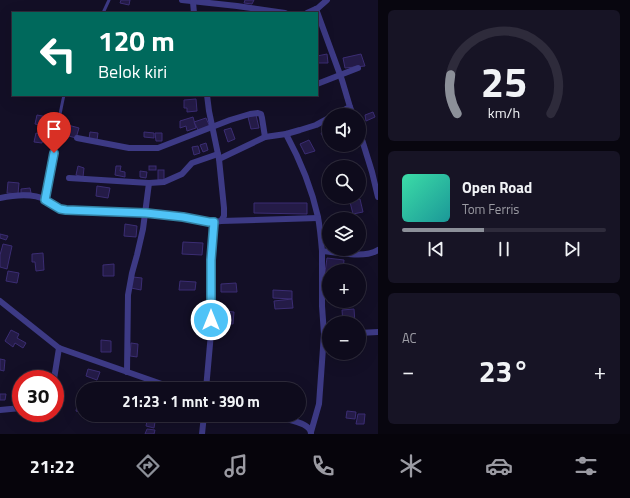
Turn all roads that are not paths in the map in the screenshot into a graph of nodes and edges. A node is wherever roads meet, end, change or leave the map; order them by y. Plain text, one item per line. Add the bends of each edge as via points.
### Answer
1 (109, 0) edge
2 (183, 0) edge
3 (327, 0) edge
4 (194, 2) junction
5 (316, 9) junction
6 (103, 12) edge
7 (194, 12) edge
8 (278, 12) edge
9 (309, 12) edge
10 (317, 12) edge
11 (318, 14) edge
12 (358, 68) dead end
13 (340, 75) junction
14 (318, 84) edge
15 (64, 96) edge
16 (207, 96) edge
17 (350, 107) edge
18 (322, 122) edge
19 (212, 128) junction
20 (286, 134) junction
21 (265, 137) junction
22 (77, 138) dead end
23 (366, 152) edge
24 (218, 156) junction
25 (69, 178) dead end
26 (150, 183) junction
27 (378, 196) edge
28 (0, 198) edge
29 (45, 200) junction
30 (146, 213) junction
31 (318, 218) junction
32 (221, 221) junction
33 (214, 222) junction
34 (378, 250) edge
35 (322, 251) edge
36 (366, 254) edge
37 (322, 256) edge
38 (0, 301) edge
39 (323, 316) edge
40 (378, 332) edge
41 (366, 333) edge
42 (59, 348) junction
43 (323, 360) edge
44 (55, 370) edge
45 (127, 372) junction
46 (156, 382) edge
47 (207, 382) edge
48 (12, 409) edge
49 (0, 410) edge
50 (203, 422) edge
51 (296, 422) edge
52 (306, 426) junction
53 (314, 426) junction
54 (311, 433) edge
55 (202, 434) edge

1 - 6 lane
2 - 4 street
3 - 5 street
4 - 7 street
4 - 8 street
5 - 9 street
5 - 10 street
11 - 13 street
12 - 13 street
13 - 14 street
13 - 17 street
15 - 29 lane
16 - 19 street
18 - 20 street
19 - 21 street via 258,113 261,114
19 - 22 street via 158,148 129,148
19 - 24 street
20 - 21 street
20 - 31 street via 308,185
21 - 24 street
23 - 27 street
24 - 26 street via 192,163 182,174 172,179
24 - 32 street via 224,208
25 - 26 street
26 - 30 street
28 - 29 street via 30,195
29 - 30 street via 66,210
30 - 33 street
30 - 45 street via 128,294
31 - 32 street
31 - 35 street
32 - 33 street
33 - 47 street via 211,333
34 - 36 street
37 - 39 street
38 - 42 street
40 - 41 street
42 - 44 street
42 - 45 street
43 - 53 street
45 - 46 street
48 - 49 street
50 - 55 street
51 - 52 street
52 - 53 street
52 - 54 street
53 - 54 street

